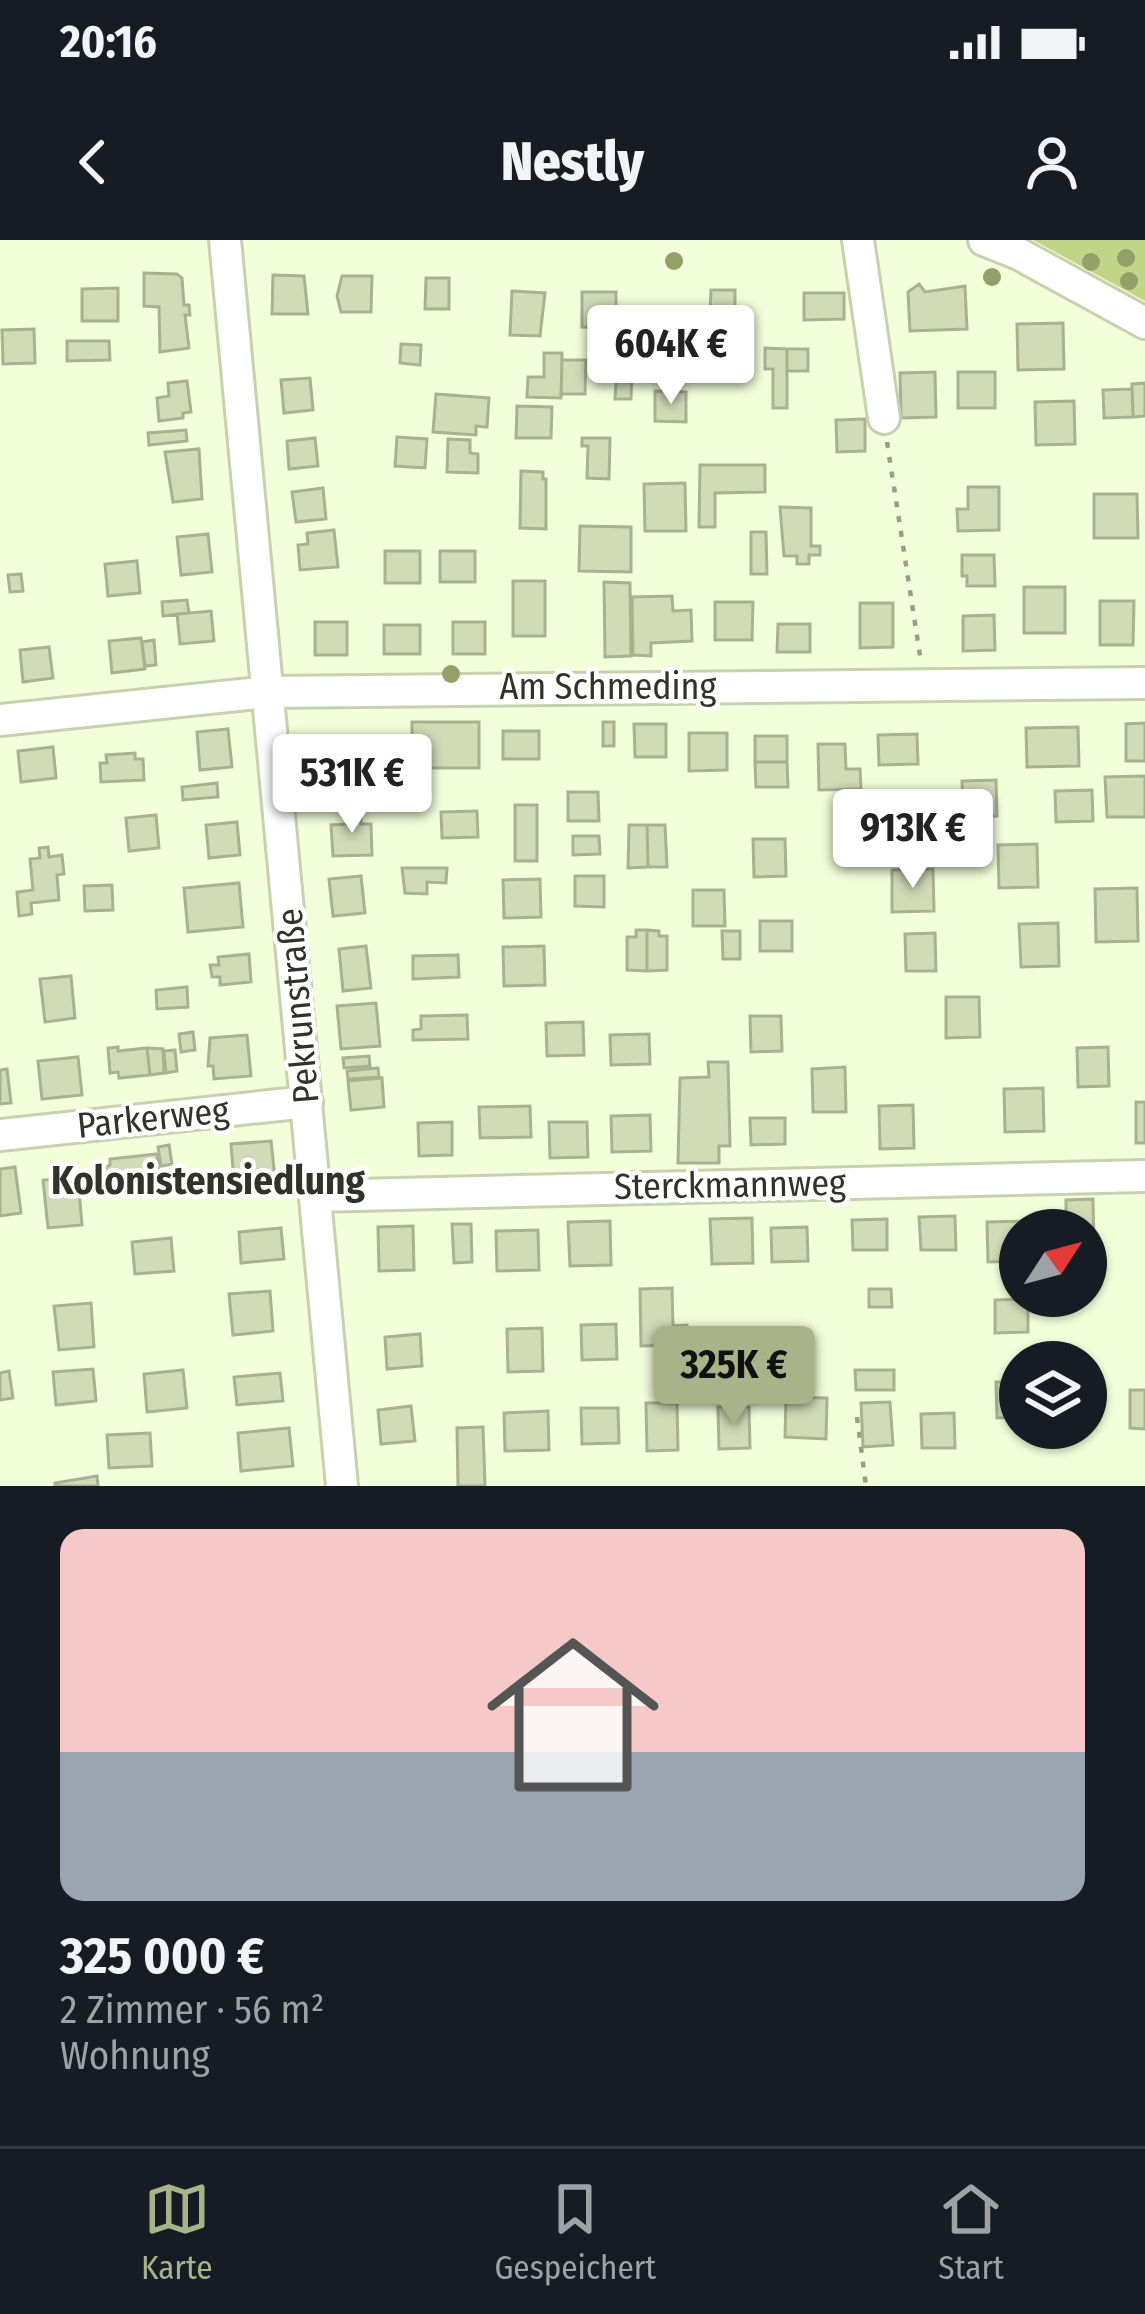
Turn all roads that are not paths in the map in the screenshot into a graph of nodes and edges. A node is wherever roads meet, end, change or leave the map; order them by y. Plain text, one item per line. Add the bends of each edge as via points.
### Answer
1 (224, 240) edge
2 (858, 240) edge
3 (984, 240) edge
4 (1145, 323) edge
5 (884, 418) road end
6 (1145, 683) edge
7 (268, 692) junction
8 (0, 720) edge
9 (307, 1102) junction
10 (0, 1135) edge
11 (1145, 1176) edge
12 (315, 1196) junction
13 (342, 1486) edge

1 - 7 street, Pekrunstraße
2 - 5 street
3 - 4 street
6 - 7 street, Am Schmeding
7 - 8 street, Am Schmeding
7 - 9 street, Pekrunstraße
9 - 10 street, Parkerweg
9 - 12 street, Pekrunstraße
11 - 12 street, Sterckmannweg
12 - 13 street, Pekrunstraße

